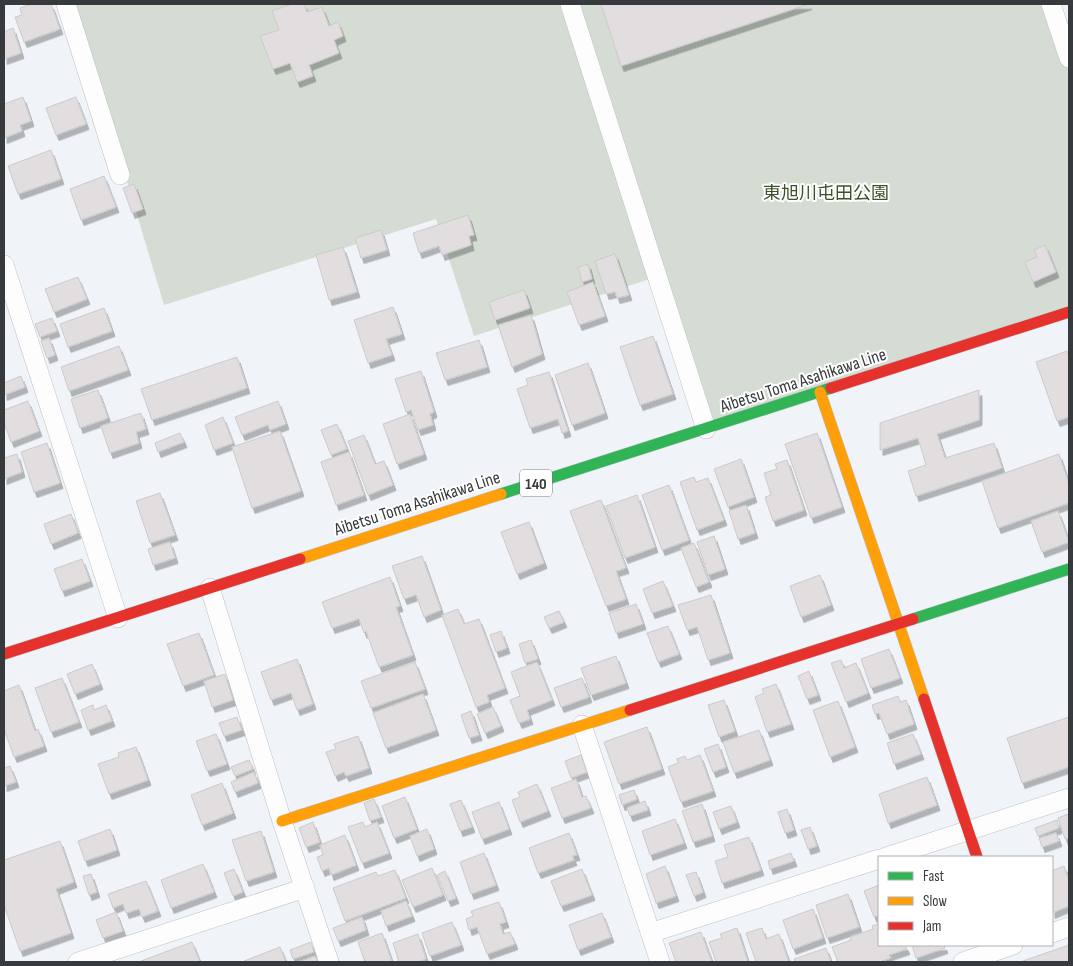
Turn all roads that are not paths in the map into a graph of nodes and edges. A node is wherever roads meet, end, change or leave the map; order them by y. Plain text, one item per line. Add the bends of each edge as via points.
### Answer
1 (66, 4) edge
2 (570, 4) edge
3 (1051, 4) edge
4 (1069, 58) edge
5 (120, 174) dead end
6 (4, 265) edge
7 (1069, 312) edge
8 (820, 392) junction
9 (706, 429) junction
10 (1069, 569) edge
11 (210, 588) junction
12 (118, 618) junction
13 (898, 624) junction
14 (4, 654) edge
15 (582, 725) junction
16 (1069, 798) edge
17 (282, 821) junction
18 (968, 831) junction
19 (889, 856) edge
20 (977, 856) edge
21 (878, 860) edge
22 (304, 888) junction
23 (1069, 927) edge
24 (650, 933) junction
25 (1053, 933) edge
26 (1008, 946) edge
27 (118, 956) edge
28 (990, 958) edge
29 (78, 962) edge
30 (329, 962) edge
31 (660, 962) edge
32 (963, 962) edge

1 - 5 street
2 - 9 street
3 - 4 street
6 - 12 street
7 - 8 street, Aibetsu Toma Asahikawa Line / 140
8 - 9 street, Aibetsu Toma Asahikawa Line / 140
8 - 13 street
9 - 11 street, Aibetsu Toma Asahikawa Line / 140
10 - 13 street
11 - 12 street, Aibetsu Toma Asahikawa Line / 140
11 - 17 street
12 - 14 street, Aibetsu Toma Asahikawa Line / 140
13 - 15 street
13 - 18 street
15 - 17 street
15 - 24 street
16 - 18 street
17 - 22 street
18 - 19 street
18 - 20 street
21 - 24 street
22 - 27 street
22 - 30 street
23 - 25 street
24 - 31 street
26 - 28 street
27 - 29 street
28 - 32 street

